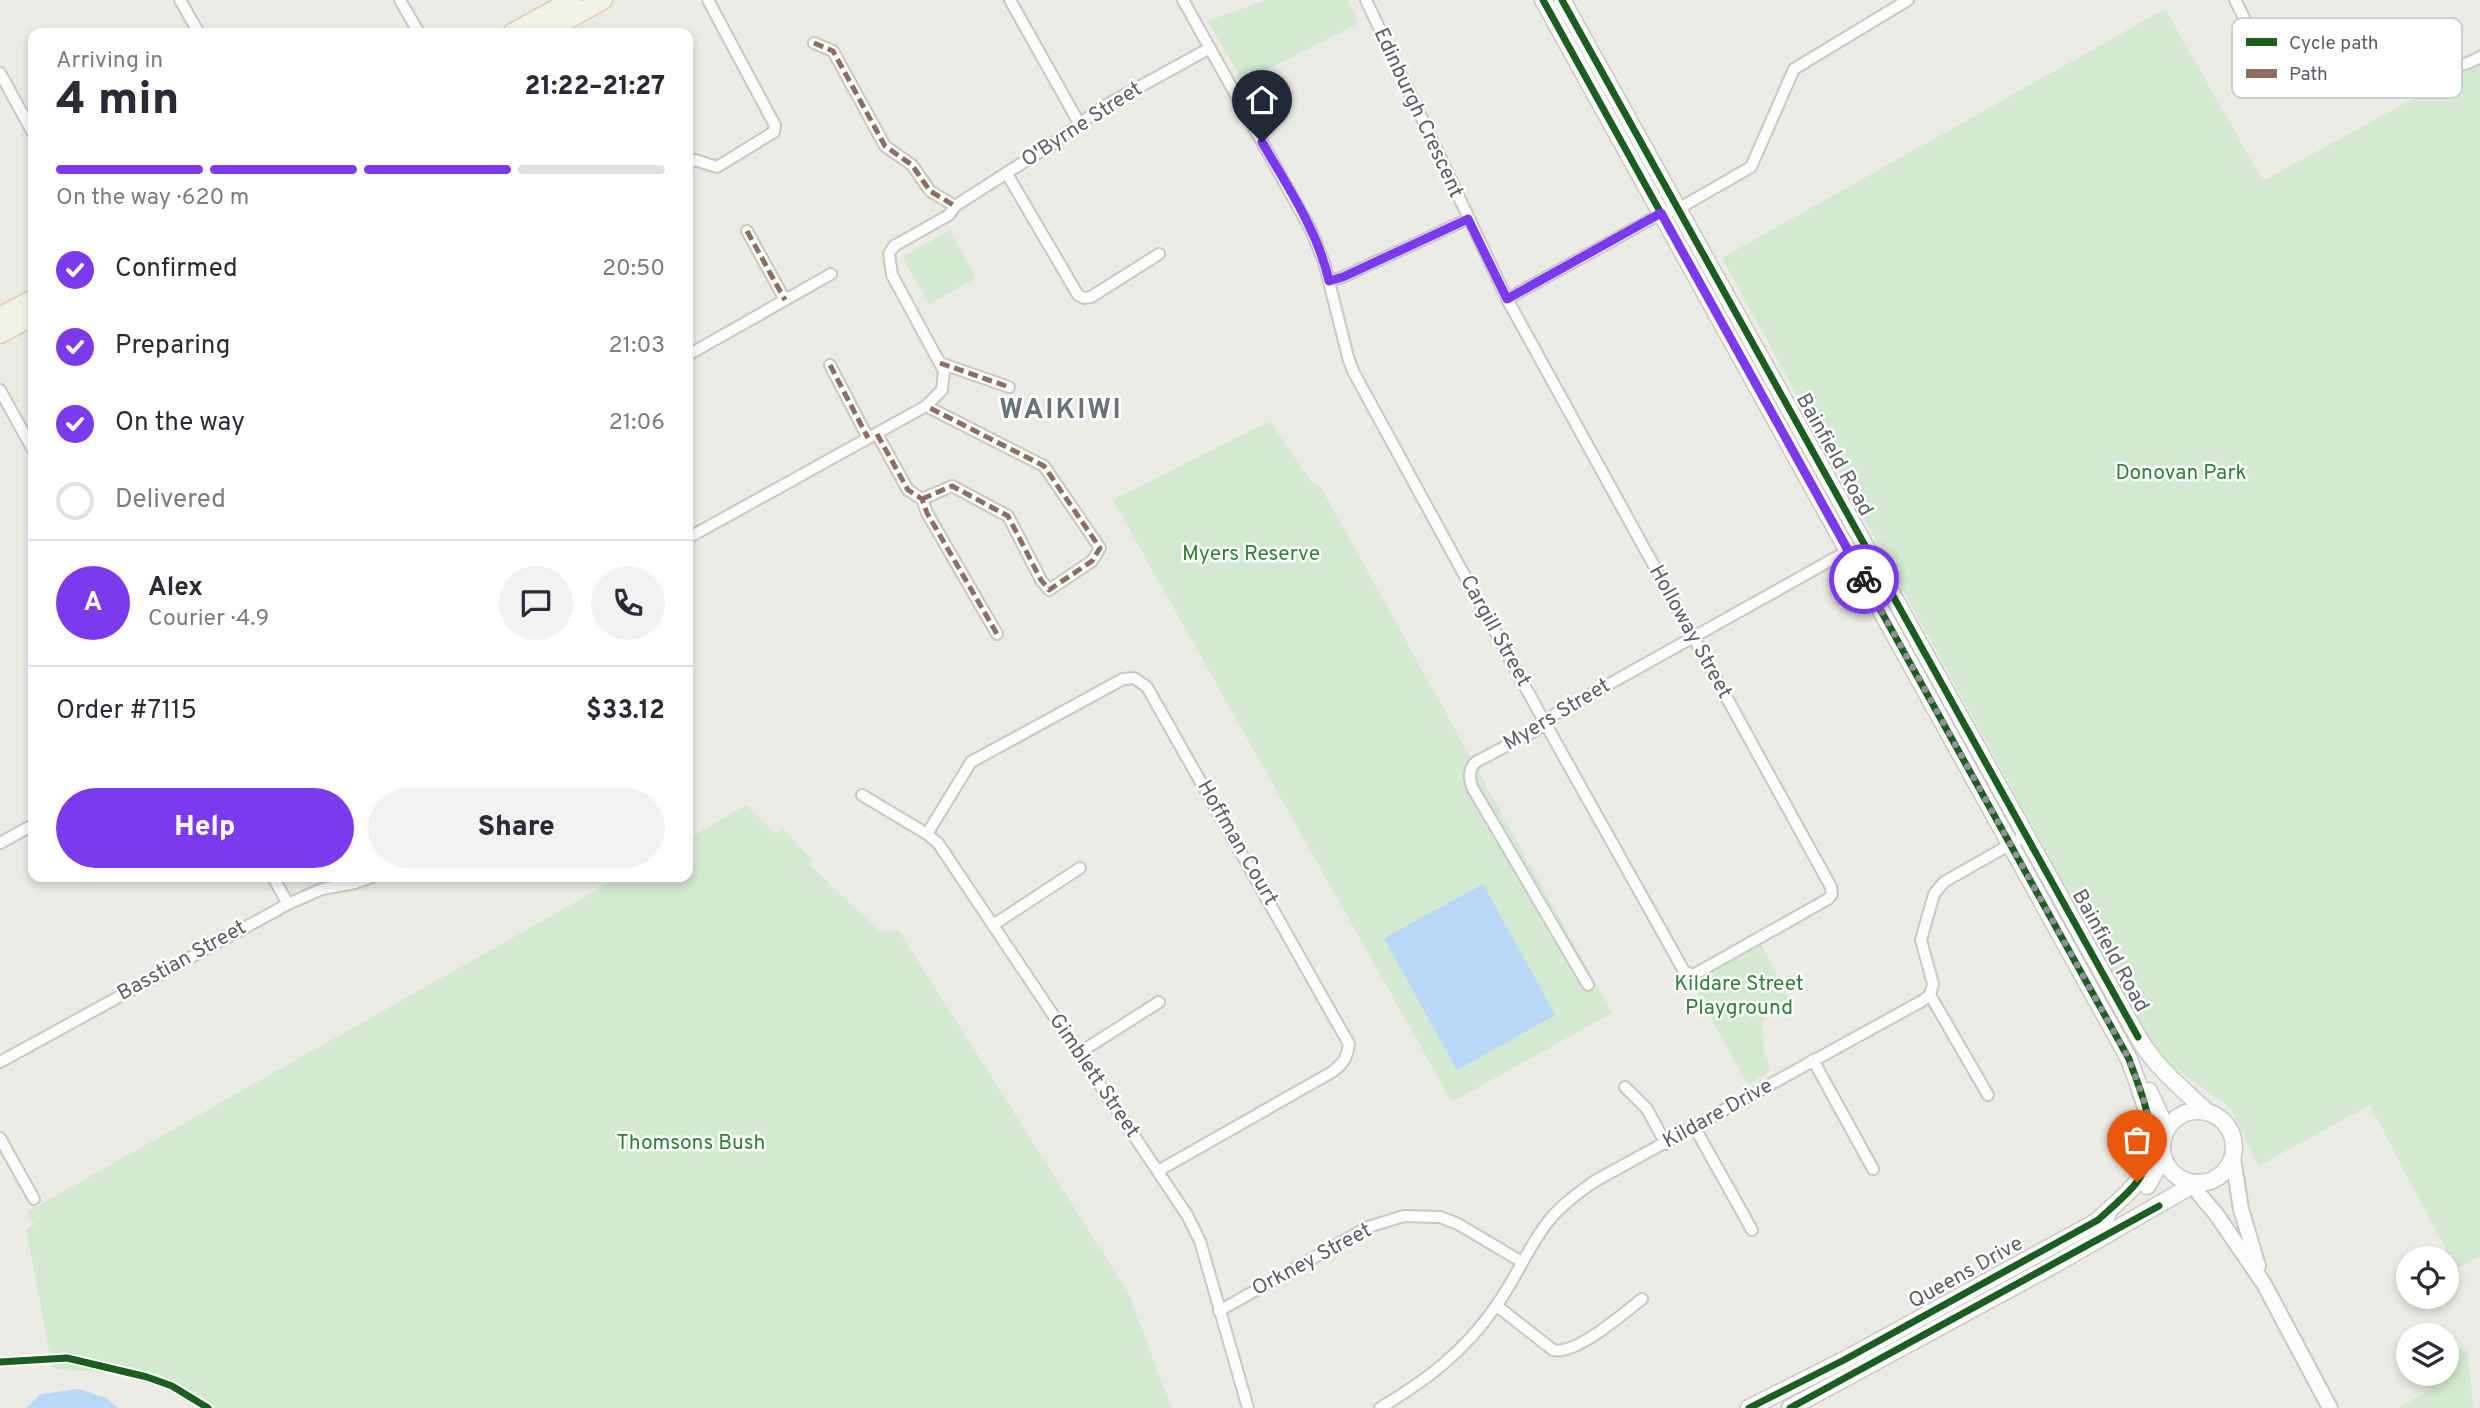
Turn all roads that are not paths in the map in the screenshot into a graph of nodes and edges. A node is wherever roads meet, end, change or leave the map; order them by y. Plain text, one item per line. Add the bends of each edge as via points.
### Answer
1 (180, 0) edge
2 (400, 0) edge
3 (572, 0) edge
4 (603, 0) edge
5 (708, 0) edge
6 (1010, 0) edge
7 (1183, 0) edge
8 (1366, 0) edge
9 (1542, 0) edge
10 (1562, 0) edge
11 (1908, 0) edge
12 (2235, 0) edge
13 (2242, 18) edge
14 (196, 28) edge
15 (416, 28) edge
16 (521, 28) edge
17 (552, 28) edge
18 (814, 43) dead end
19 (1587, 45) junction
20 (1210, 48) junction
21 (1572, 54) junction
22 (2480, 57) edge
23 (2462, 66) edge
24 (0, 73) edge
25 (1079, 123) junction
26 (28, 124) edge
27 (693, 161) edge
28 (1007, 174) junction
29 (955, 206) junction
30 (1678, 209) junction
31 (1661, 213) junction
32 (1468, 219) junction
33 (747, 231) dead end
34 (1158, 254) dead end
35 (831, 274) dead end
36 (1329, 281) junction
37 (1507, 299) junction
38 (785, 300) junction
39 (28, 302) edge
40 (0, 317) edge
41 (28, 319) edge
42 (0, 334) edge
43 (693, 352) edge
44 (940, 363) junction
45 (830, 365) dead end
46 (1760, 376) junction
47 (1009, 387) dead end
48 (0, 390) edge
49 (926, 407) junction
50 (872, 436) junction
51 (28, 441) edge
52 (922, 499) junction
53 (693, 535) edge
54 (1855, 546) junction
55 (997, 634) dead end
56 (1693, 637) junction
57 (1545, 723) junction
58 (862, 795) dead end
59 (28, 828) edge
60 (927, 834) junction
61 (2025, 836) junction
62 (0, 843) edge
63 (2011, 845) junction
64 (1080, 868) dead end
65 (276, 882) edge
66 (358, 882) edge
67 (288, 904) junction
68 (993, 925) junction
69 (1684, 971) joint
70 (1588, 985) dead end
71 (1930, 995) junction
72 (1159, 1002) dead end
73 (1079, 1053) junction
74 (1813, 1060) junction
75 (0, 1062) edge
76 (1625, 1087) dead end
77 (1988, 1095) dead end
78 (2206, 1111) junction
79 (1695, 1128) junction
80 (2159, 1137) junction
81 (0, 1138) edge
82 (1666, 1144) junction
83 (2232, 1158) junction
84 (1873, 1169) dead end
85 (1158, 1171) junction
86 (2196, 1183) junction
87 (34, 1199) dead end
88 (2098, 1220) junction
89 (1752, 1230) dead end
90 (2051, 1247) junction
91 (1521, 1262) junction
92 (2059, 1262) junction
93 (2264, 1284) junction
94 (1642, 1300) dead end
95 (1497, 1306) junction
96 (1219, 1311) junction
97 (1789, 1389) junction
98 (1793, 1406) edge
99 (1248, 1408) edge
100 (1380, 1408) edge
101 (1749, 1408) edge
102 (2330, 1408) edge

1 - 14 street
2 - 15 street
3 - 16 main road
4 - 17 main road
5 - 27 street via 775,125 774,132 717,167
6 - 25 street
7 - 20 street
8 - 32 street, Edinburgh Crescent
9 - 21 main road, Bainfield Road
10 - 19 main road, Bainfield Road
11 - 30 street via 1794,69 1751,167
12 - 13 street
18 - 29 street via 832,51 885,146 912,165 930,191
19 - 21 main road
19 - 30 main road, Bainfield Road
20 - 25 street, O'Byrne Street
20 - 36 street via 1311,230
21 - 31 main road, Bainfield Road
22 - 23 street
24 - 26 street
25 - 28 street, O'Byrne Street
28 - 29 street, O'Byrne Street
28 - 34 street via 1072,287 1084,298
29 - 44 street, O'Byrne Street via 949,215 894,246 889,254 892,275
30 - 31 street
30 - 46 main road, Bainfield Road
31 - 37 street
31 - 46 main road, Bainfield Road
32 - 36 street, Edinburgh Crescent
32 - 37 street, Holloway Street
33 - 38 street
35 - 38 street
36 - 57 street, Cargill Street via 1353,371
37 - 56 street, Holloway Street
38 - 43 street
39 - 40 main road
41 - 42 main road
44 - 47 street
44 - 49 street via 942,390
45 - 50 street
46 - 54 main road, Bainfield Road
48 - 51 street
49 - 50 street
49 - 52 street via 1045,466 1100,548 1092,561 1049,590 1008,516 952,486
50 - 52 street via 908,490
50 - 53 street
52 - 55 street
54 - 56 street, Myers Street
54 - 61 main road, Bainfield Road
54 - 63 main road, Bainfield Road
56 - 57 street, Myers Street
56 - 69 street, Holloway Street via 1832,894 1697,974
57 - 69 street, Cargill Street
57 - 70 street, Myers Street via 1476,762 1469,778
58 - 60 street, Gimblett Street
59 - 62 street
60 - 68 street, Gimblett Street
60 - 85 street, Hoffman Court via 971,762 1123,679 1139,681 1152,695 1349,1044 1343,1064 1332,1072
61 - 63 street
61 - 78 main road, Bainfield Road via 2152,1060
63 - 71 street via 1944,882 1934,894 1921,940 1933,984
63 - 80 main road, Bainfield Road via 2153,1097 2161,1117
64 - 68 street
65 - 67 street
66 - 67 street, Basstian Street via 322,889
67 - 75 street, Basstian Street
68 - 73 street, Gimblett Street
71 - 74 street, Kildare Drive
71 - 77 street
72 - 73 street
73 - 85 street, Gimblett Street
74 - 79 street, Kildare Drive
74 - 84 street
76 - 82 street via 1647,1109
78 - 80 main road via 2180,1115
78 - 83 main road, Bainfield Road via 2232,1132
79 - 82 street, Kildare Drive
79 - 89 street
80 - 86 main road, Bainfield Road via 2164,1159 2175,1175
80 - 88 main road, Queens Drive via 2144,1171
80 - 88 main road, Queens Drive via 2159,1165 2141,1194
81 - 87 street
82 - 91 street, Kildare Drive via 1595,1181 1563,1206
83 - 86 main road via 2219,1177
83 - 93 street, Bainfield Road via 2241,1209
85 - 96 street, Gimblett Street via 1194,1227
86 - 92 main road, Queens Drive
86 - 93 street, Bainfield Road via 2199,1195
88 - 90 main road, Queens Drive
90 - 92 main road
90 - 97 main road, Queens Drive
91 - 95 street, Kildare Drive
91 - 96 street, Orkney Street via 1458,1224 1440,1217 1404,1216 1368,1227
92 - 98 main road, Queens Drive
93 - 102 street, Bainfield Road
94 - 95 street via 1604,1328 1558,1351
95 - 100 street, Kildare Drive via 1436,1372
96 - 99 street, Gimblett Street
97 - 98 main road
97 - 101 main road, Queens Drive

